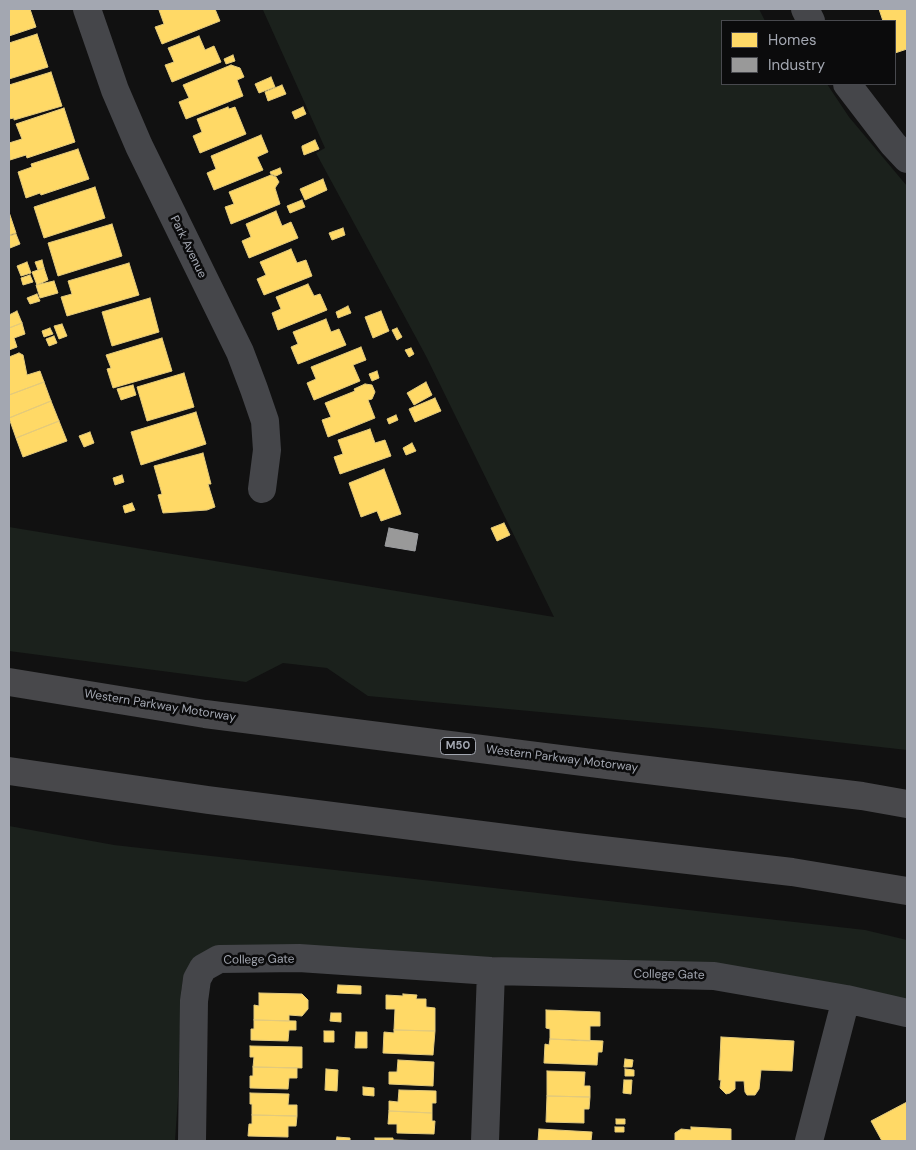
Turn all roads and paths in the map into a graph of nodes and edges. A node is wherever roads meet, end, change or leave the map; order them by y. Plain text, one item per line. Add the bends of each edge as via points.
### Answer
1 (87, 9) edge
2 (848, 85) edge
3 (903, 144) edge
4 (262, 489) dead end
5 (9, 682) edge
6 (9, 770) edge
7 (907, 804) edge
8 (907, 891) edge
9 (491, 971) junction
10 (846, 999) junction
11 (907, 1013) edge
12 (192, 1141) edge
13 (485, 1141) edge
14 (810, 1141) edge

1 - 4 street, Park Avenue via 115,90 139,146 240,352 254,389 266,430
2 - 3 street
5 - 7 highway, Western Parkway Motorway / M50 via 205,714
6 - 8 highway via 208,800 792,872
9 - 10 street, College Gate via 714,976
9 - 12 street, College Gate via 290,958 219,959 204,968 197,979
9 - 13 street
10 - 11 street, College Gate
10 - 14 street

